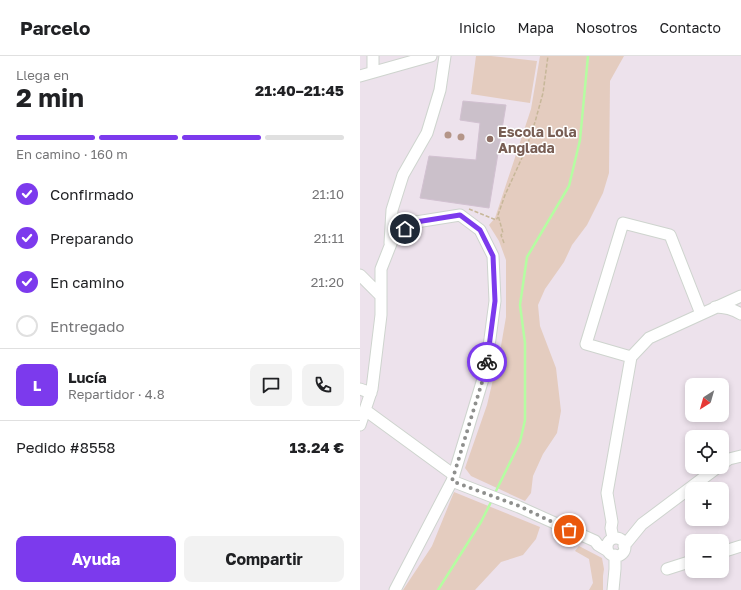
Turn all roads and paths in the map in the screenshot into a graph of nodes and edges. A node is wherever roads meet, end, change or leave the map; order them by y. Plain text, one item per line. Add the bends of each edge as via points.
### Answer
1 (373, 56) edge
2 (431, 56) edge
3 (445, 56) edge
4 (548, 56) edge
5 (373, 72) junction
6 (360, 76) edge
7 (462, 211) junction
8 (498, 215) junction
9 (504, 243) dead end
10 (389, 248) junction
11 (360, 275) edge
12 (381, 296) junction
13 (741, 296) edge
14 (715, 307) junction
15 (741, 310) edge
16 (700, 314) junction
17 (741, 314) edge
18 (631, 357) junction
19 (360, 389) edge
20 (371, 393) junction
21 (365, 410) junction
22 (360, 424) edge
23 (741, 456) edge
24 (729, 459) edge
25 (709, 474) edge
26 (453, 478) junction
27 (615, 544) junction
28 (741, 546) edge
29 (729, 550) edge
30 (685, 563) edge
31 (667, 569) dead end
32 (396, 590) edge
33 (613, 590) edge

1 - 5 street
2 - 5 street
3 - 10 street via 440,90 427,133 403,176 392,210
4 - 8 path via 543,94 535,122
5 - 6 street
7 - 8 path via 496,220
7 - 10 street via 416,222 394,236
7 - 26 street via 480,230 493,256 495,301 486,369
8 - 9 path
10 - 12 street via 381,269
11 - 12 street
12 - 20 street
13 - 14 street
13 - 15 street
14 - 16 street
14 - 17 street
16 - 18 street via 649,338
16 - 18 street via 670,235 623,223 586,344
18 - 27 street via 607,493
19 - 20 street
20 - 21 street
21 - 22 street
21 - 26 street
23 - 24 street
25 - 27 street
26 - 27 street via 467,487 519,506 595,541 598,546
26 - 32 street
27 - 33 street
28 - 29 street
30 - 31 street

